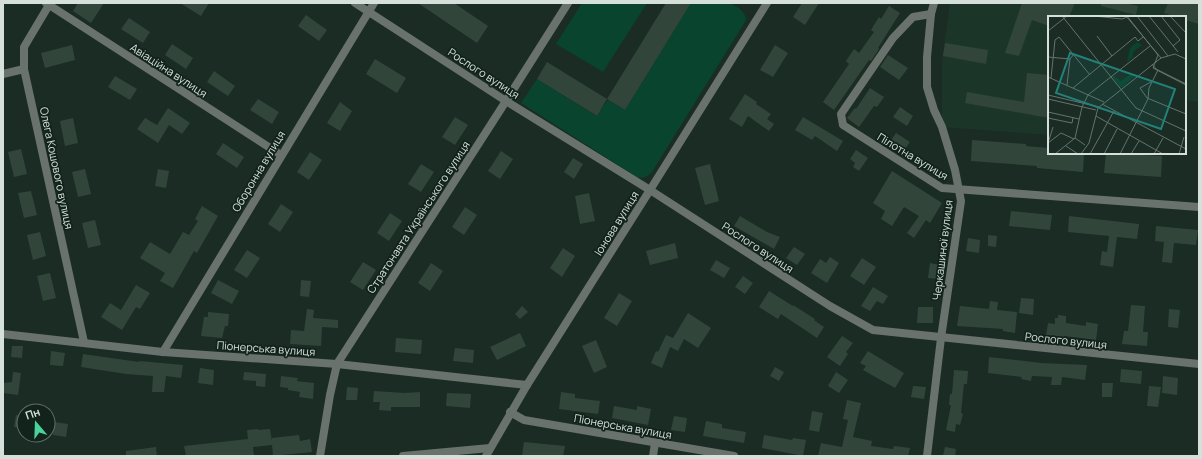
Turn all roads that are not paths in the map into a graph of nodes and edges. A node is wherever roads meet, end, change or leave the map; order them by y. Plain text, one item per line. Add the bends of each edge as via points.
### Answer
1 (355, 3) edge
2 (374, 3) edge
3 (568, 3) edge
4 (767, 3) edge
5 (934, 3) edge
6 (47, 4) edge
7 (369, 12) junction
8 (931, 14) junction
9 (24, 69) junction
10 (3, 74) edge
11 (506, 101) junction
12 (281, 155) junction
13 (650, 190) junction
14 (959, 190) junction
15 (1199, 206) edge
16 (3, 334) edge
17 (941, 338) junction
18 (84, 342) junction
19 (163, 352) junction
20 (337, 364) junction
21 (1199, 364) edge
22 (527, 385) junction
23 (510, 412) junction
24 (655, 442) junction
25 (490, 448) junction
26 (320, 456) edge
27 (403, 456) edge
28 (486, 456) edge
29 (653, 456) edge
30 (734, 456) edge
31 (927, 456) edge

1 - 7 street, Рослого вулиця
2 - 7 street, Оборонна вулиця
3 - 11 street, Стратонавта Українського вулиця
4 - 13 street, Іонова вулиця
5 - 8 street, Черкашиної вулиця
6 - 9 street, Олега Кошового вулиця via 24,47
6 - 12 street, Авіаційна вулиця
7 - 11 street, Рослого вулиця
7 - 12 street, Оборонна вулиця
8 - 14 street, Черкашиної вулиця via 927,87 942,127
8 - 14 street, Пілотна вулиця via 913,17 893,38 841,114 842,125 942,188
9 - 10 street
9 - 18 street, Олега Кошового вулиця
11 - 13 street, Рослого вулиця
11 - 20 street, Стратонавта Українського вулиця
12 - 19 street, Оборонна вулиця
13 - 17 street, Рослого вулиця via 830,306 873,330
13 - 22 street, Іонова вулиця
14 - 15 street, Пілотна вулиця
14 - 17 street, Черкашиної вулиця via 961,201
16 - 18 street, Піонерська вулиця
17 - 21 street, Рослого вулиця
17 - 31 street, Черкашиної вулиця
18 - 19 street, Піонерська вулиця
19 - 20 street, Піонерська вулиця
20 - 22 street, Піонерська вулиця
20 - 26 street, Стратонавта Українського вулиця
22 - 23 street, Іонова вулиця
23 - 24 street, Піонерська вулиця via 524,420
23 - 25 street, Іонова вулиця
24 - 29 street
24 - 30 street, Піонерська вулиця
25 - 27 street
25 - 28 street, Іонова вулиця

